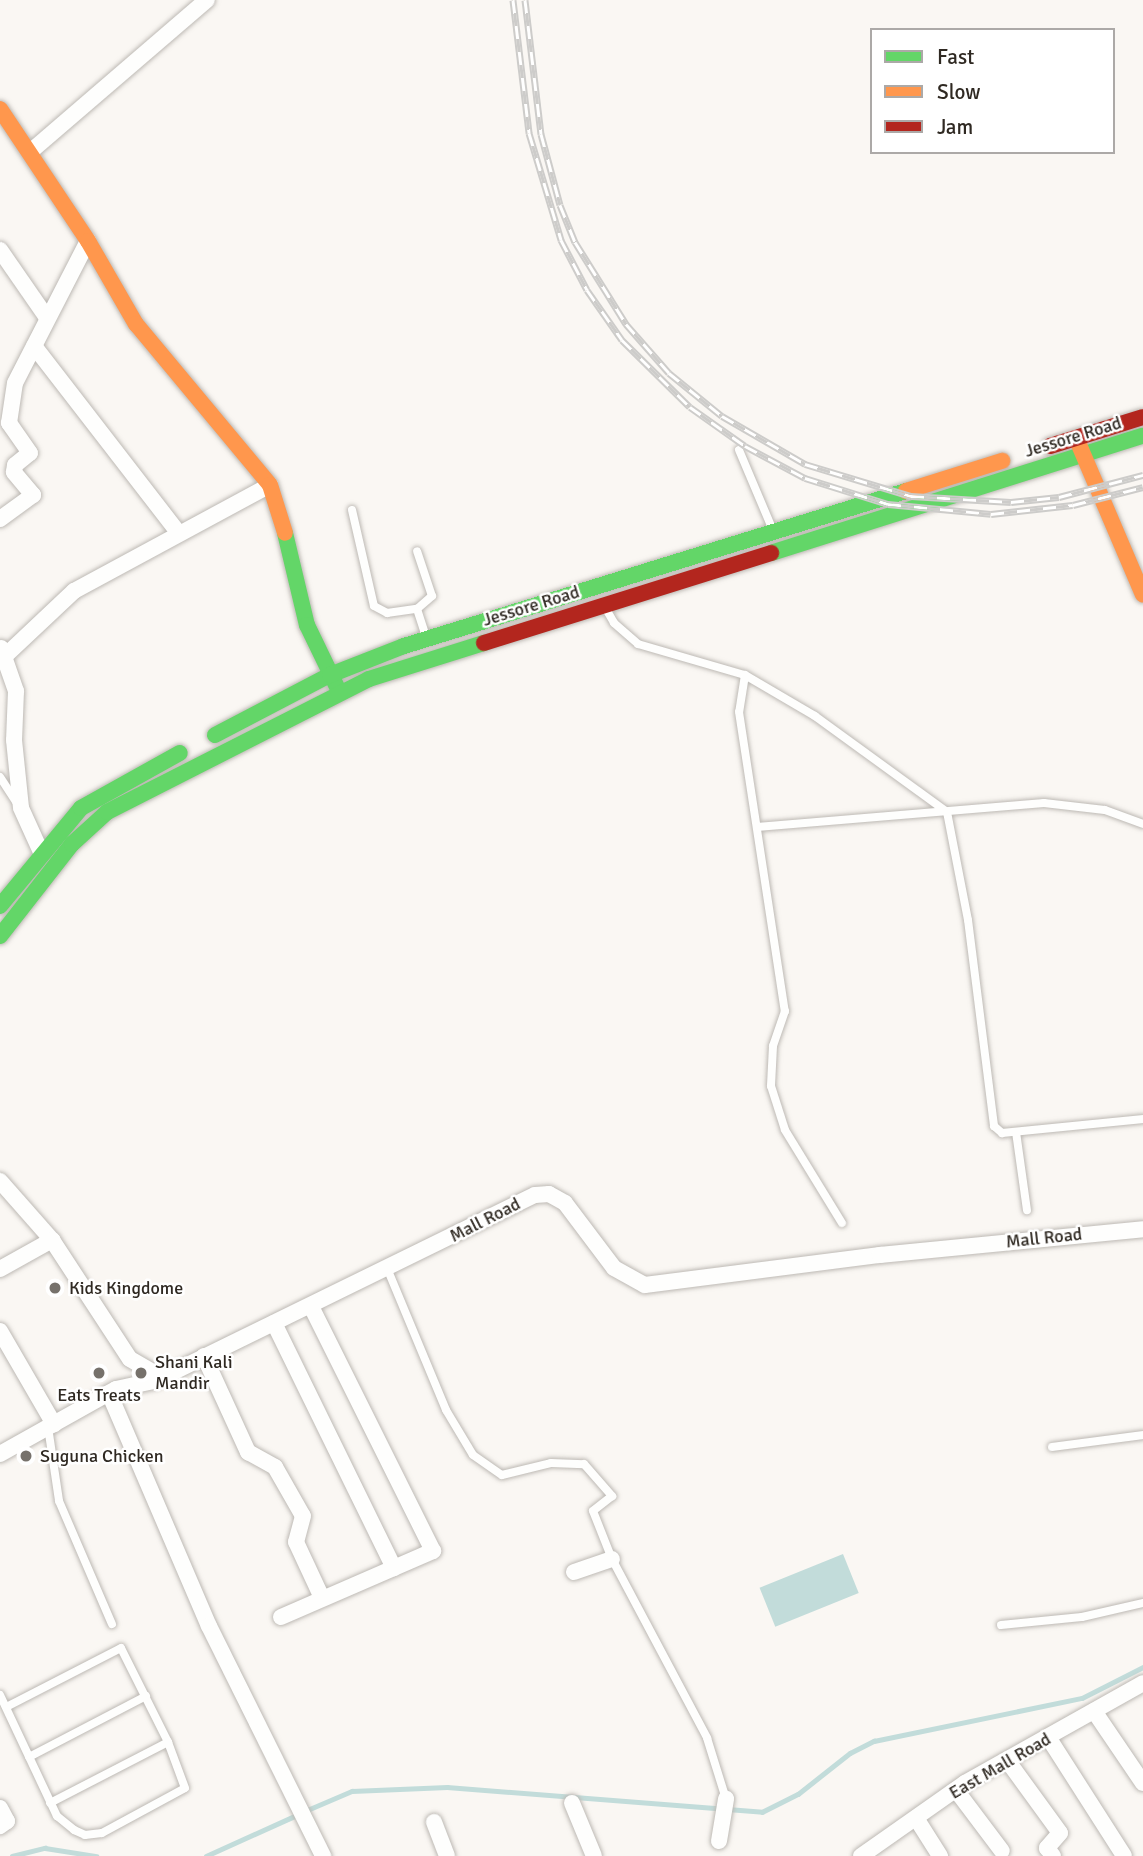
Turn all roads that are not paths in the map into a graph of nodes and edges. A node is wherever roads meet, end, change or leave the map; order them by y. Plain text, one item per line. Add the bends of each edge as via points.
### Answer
1 (207, 0) edge
2 (0, 109) edge
3 (30, 152) junction
4 (88, 242) junction
5 (0, 250) edge
6 (47, 318) junction
7 (34, 346) junction
8 (1143, 417) edge
9 (1143, 436) edge
10 (1076, 438) junction
11 (739, 450) dead end
12 (1080, 455) junction
13 (270, 485) junction
14 (352, 510) dead end
15 (0, 519) edge
16 (773, 530) junction
17 (178, 531) junction
18 (417, 551) dead end
19 (1143, 594) edge
20 (603, 604) junction
21 (417, 609) junction
22 (427, 639) junction
23 (2, 651) edge
24 (745, 675) junction
25 (330, 676) junction
26 (340, 692) junction
27 (0, 777) edge
28 (21, 808) junction
29 (947, 813) junction
30 (1143, 824) edge
31 (757, 827) junction
32 (41, 852) junction
33 (1, 904) edge
34 (0, 936) edge
35 (1143, 1119) edge
36 (1016, 1132) junction
37 (0, 1181) edge
38 (1027, 1210) dead end
39 (842, 1223) dead end
40 (1143, 1229) edge
41 (52, 1240) junction
42 (387, 1268) junction
43 (0, 1269) edge
44 (311, 1306) junction
45 (274, 1323) junction
46 (0, 1331) edge
47 (6, 1355) edge
48 (204, 1356) junction
49 (130, 1359) junction
50 (161, 1377) junction
51 (113, 1391) junction
52 (51, 1425) junction
53 (1143, 1435) edge
54 (1052, 1447) dead end
55 (0, 1454) edge
56 (612, 1559) junction
57 (394, 1568) junction
58 (574, 1572) dead end
59 (322, 1598) junction
60 (1143, 1603) edge
61 (281, 1617) dead end
62 (112, 1623) dead end
63 (1000, 1625) dead end
64 (1143, 1683) edge
65 (0, 1695) edge
66 (146, 1696) junction
67 (6, 1707) junction
68 (1094, 1710) junction
69 (1048, 1738) junction
70 (168, 1742) junction
71 (29, 1757) junction
72 (1007, 1760) junction
73 (1143, 1783) edge
74 (956, 1790) junction
75 (726, 1799) joint
76 (50, 1803) junction
77 (572, 1803) dead end
78 (0, 1808) edge
79 (916, 1818) junction
80 (434, 1822) dead end
81 (0, 1826) edge
82 (719, 1841) dead end
83 (1002, 1851) dead end
84 (323, 1856) edge
85 (447, 1856) edge
86 (594, 1856) edge
87 (861, 1856) edge
88 (940, 1856) edge
89 (1053, 1856) edge
90 (1124, 1856) edge

1 - 3 street
2 - 3 main road
3 - 4 main road
4 - 6 street
4 - 13 main road via 136,324
5 - 6 street
6 - 7 street
7 - 15 street via 15,383 9,423 30,451 14,468 33,495
7 - 17 street
8 - 10 main road, Jessore Road
9 - 12 main road, Jessore Road
10 - 12 main road
10 - 16 main road, Jessore Road
11 - 16 lane
12 - 19 main road
12 - 20 main road, Jessore Road
13 - 17 street
13 - 25 main road via 307,625
14 - 21 lane via 374,606 387,613
16 - 22 main road, Jessore Road
17 - 23 street via 74,591
18 - 21 lane via 432,596
20 - 24 lane via 614,623 638,644
20 - 26 main road, Jessore Road via 418,662
21 - 22 lane
22 - 25 main road, Jessore Road
23 - 28 street via 16,691 14,740
24 - 29 lane via 815,716
24 - 31 lane via 738,712
25 - 26 main road
25 - 32 main road, Jessore Road via 110,788 81,808
26 - 34 main road, Jessore Road via 107,812 72,844
27 - 28 lane
28 - 32 street
29 - 30 lane via 1044,803 1105,810
29 - 31 lane via 875,814
29 - 36 lane via 968,920 993,1126 1002,1133
31 - 39 lane via 785,1011 773,1046 771,1086 785,1130
32 - 33 main road, Jessore Road
35 - 36 lane
36 - 38 lane
37 - 41 street
40 - 42 street, Mall Road via 880,1255 646,1285 614,1268 565,1203 542,1193
41 - 43 street
41 - 49 street
42 - 44 street, Mall Road
42 - 56 lane via 446,1410 473,1455 502,1475 551,1464 584,1464 612,1496 593,1511
44 - 45 street, Mall Road
44 - 57 street via 433,1551
45 - 48 street, Mall Road
45 - 57 street
46 - 47 street
47 - 52 street
48 - 50 street, Mall Road
48 - 59 street via 248,1452 275,1467 303,1517 296,1542
49 - 50 street
49 - 51 street
50 - 51 street, Mall Road
51 - 52 street, Mall Road
51 - 84 street via 209,1626 295,1791
52 - 55 street, Mall Road
52 - 62 lane via 59,1502
53 - 54 lane
56 - 58 street
56 - 75 lane via 707,1738
57 - 59 street
59 - 61 street
60 - 63 lane via 1082,1617
64 - 68 street, East Mall Road
65 - 67 lane
66 - 67 lane via 121,1648
66 - 70 lane
66 - 71 lane
67 - 71 lane
68 - 69 street, East Mall Road
68 - 73 street
69 - 72 street, East Mall Road
69 - 90 street
70 - 76 lane
70 - 76 lane via 185,1780 179,1795 102,1833 85,1835 61,1822
71 - 76 lane
72 - 74 street, East Mall Road
72 - 89 street via 1060,1833 1047,1848
74 - 79 street, East Mall Road
74 - 83 street
75 - 82 street
77 - 86 street
78 - 81 street via 7,1821
79 - 87 street, East Mall Road
79 - 88 street
80 - 85 street

